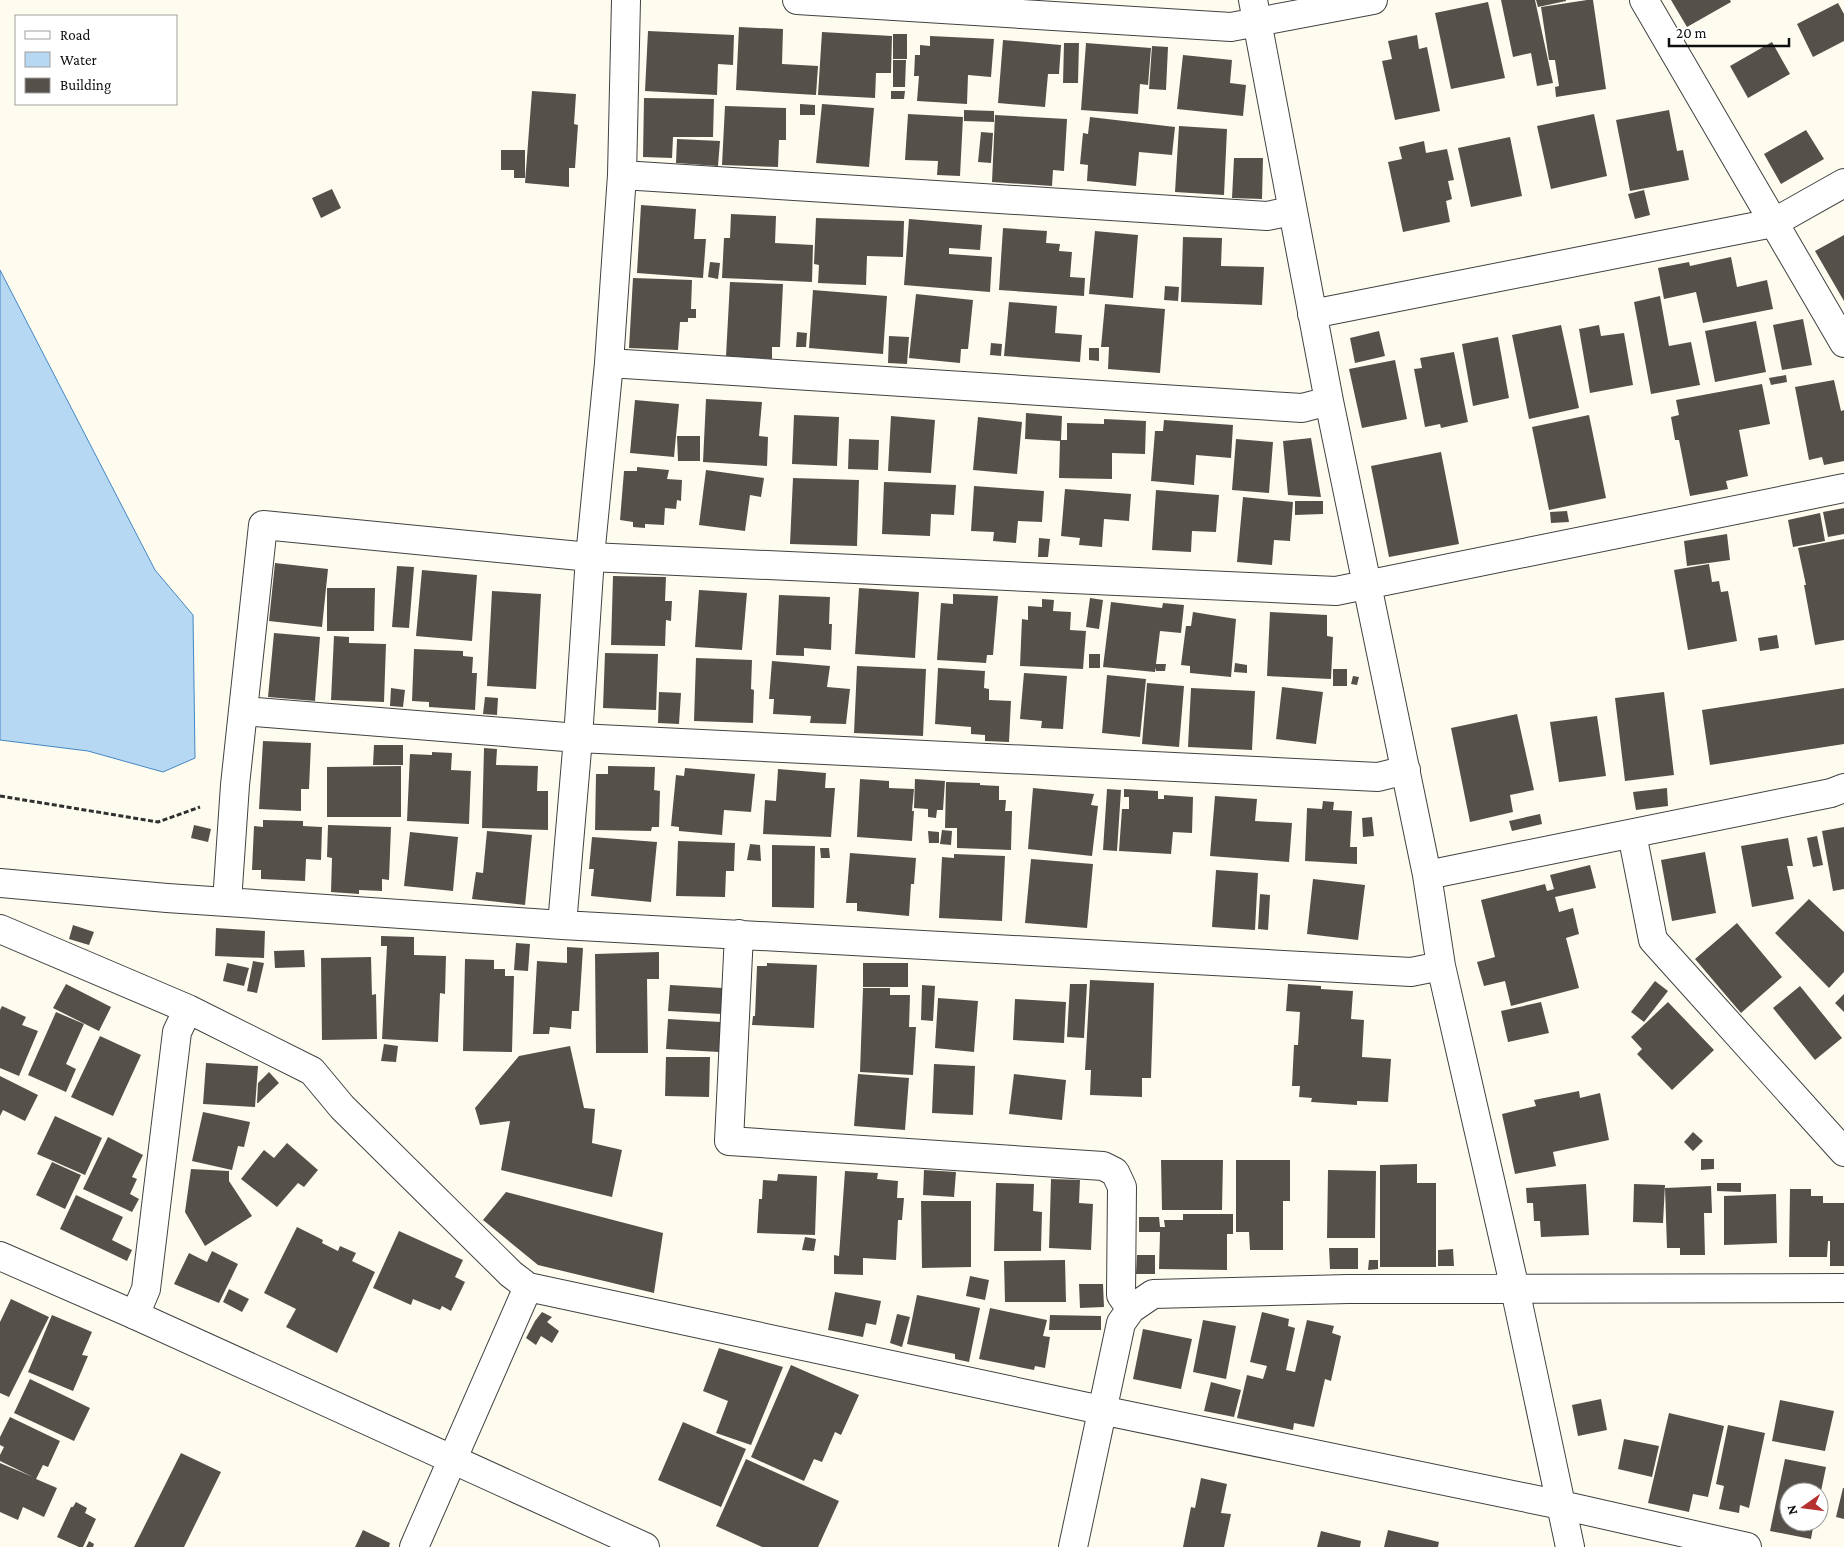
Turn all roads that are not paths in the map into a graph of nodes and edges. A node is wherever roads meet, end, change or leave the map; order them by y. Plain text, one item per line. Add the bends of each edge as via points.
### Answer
1 (626, 0) edge
2 (797, 0) edge
3 (1373, 0) edge
4 (1644, 0) edge
5 (1256, 12) edge
6 (622, 175) junction
7 (1844, 183) edge
8 (1292, 211) junction
9 (1773, 223) junction
10 (1312, 314) junction
11 (1844, 343) edge
12 (609, 364) junction
13 (1329, 401) junction
14 (1844, 488) edge
15 (590, 557) junction
16 (1366, 586) junction
17 (243, 711) junction
18 (578, 738) junction
19 (1406, 770) junction
20 (1844, 788) edge
21 (1632, 834) junction
22 (1427, 875) junction
23 (0, 884) edge
24 (227, 902) junction
25 (562, 925) junction
26 (0, 929) edge
27 (739, 934) junction
28 (1442, 966) junction
29 (188, 1009) junction
30 (1844, 1152) edge
31 (0, 1256) edge
32 (528, 1287) junction
33 (1844, 1288) edge
34 (1514, 1289) junction
35 (1131, 1309) junction
36 (135, 1315) junction
37 (1101, 1410) junction
38 (454, 1460) junction
39 (1561, 1505) junction
40 (414, 1547) edge
41 (645, 1547) edge
42 (1073, 1547) edge
43 (1570, 1547) edge
44 (1747, 1547) edge

1 - 6 street
2 - 5 street via 1232,28
3 - 5 street
4 - 9 street
5 - 8 street
6 - 8 street via 1267,216
6 - 12 street
7 - 9 street
8 - 10 street
9 - 10 street
9 - 11 street
10 - 13 street
12 - 13 street via 1302,408
12 - 15 street
13 - 16 street
14 - 16 street
15 - 16 street via 1336,591
15 - 17 street via 263,526
15 - 18 street
16 - 19 street
17 - 18 street
17 - 24 street
18 - 19 street via 1378,777
18 - 25 street
19 - 22 street
20 - 21 street
21 - 22 street
21 - 30 street via 1653,940
22 - 28 street
23 - 24 street
24 - 25 street
25 - 27 street
26 - 29 street
27 - 28 street via 1412,972
27 - 35 street via 729,1141 1103,1166 1115,1172 1122,1187 1121,1296
28 - 34 street
29 - 32 street via 312,1071 342,1107
29 - 36 street via 177,1032 146,1289
31 - 36 street
32 - 37 street
32 - 38 street
33 - 34 street
34 - 35 street via 1153,1294
34 - 39 street
35 - 37 street via 1121,1322
36 - 38 street
37 - 39 street
37 - 42 street
38 - 40 street
38 - 41 street
39 - 43 street
39 - 44 street

